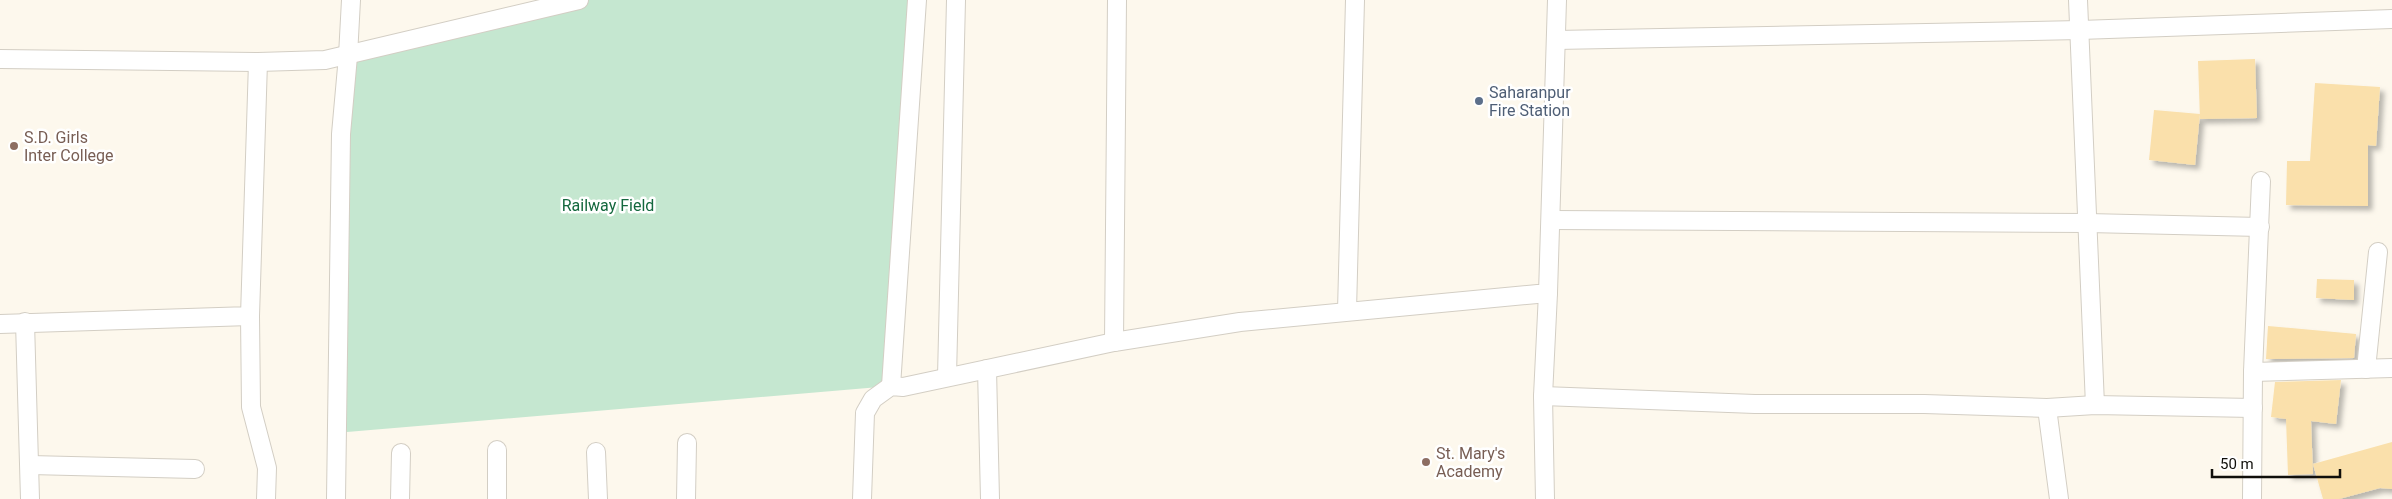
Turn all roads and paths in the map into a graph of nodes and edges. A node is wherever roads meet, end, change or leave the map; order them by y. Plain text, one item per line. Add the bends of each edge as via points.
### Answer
1 (350, 0) edge
2 (579, 0) edge
3 (917, 0) edge
4 (956, 0) edge
5 (1117, 0) edge
6 (1355, 0) edge
7 (1557, 0) edge
8 (2078, 0) edge
9 (2392, 19) edge
10 (2080, 30) junction
11 (1556, 40) junction
12 (348, 56) junction
13 (0, 59) edge
14 (258, 62) junction
15 (2261, 181) dead end
16 (1552, 220) junction
17 (2088, 223) junction
18 (2260, 227) junction
19 (2378, 252) dead end
20 (1548, 294) junction
21 (1347, 311) junction
22 (250, 316) junction
23 (25, 322) junction
24 (0, 324) edge
25 (1114, 342) junction
26 (2392, 368) edge
27 (986, 369) junction
28 (2366, 369) junction
29 (2253, 372) junction
30 (947, 377) junction
31 (891, 386) junction
32 (1543, 396) junction
33 (2095, 406) junction
34 (2047, 408) junction
35 (2252, 408) junction
36 (687, 443) dead end
37 (497, 450) dead end
38 (596, 452) dead end
39 (401, 453) dead end
40 (30, 465) junction
41 (195, 469) dead end
42 (30, 499) edge
43 (266, 499) edge
44 (336, 499) edge
45 (400, 499) edge
46 (497, 499) edge
47 (598, 499) edge
48 (686, 499) edge
49 (862, 499) edge
50 (990, 499) edge
51 (1545, 499) edge
52 (2059, 499) edge
53 (2252, 499) edge

1 - 12 street
2 - 12 street
3 - 31 street
4 - 30 street
5 - 25 street
6 - 21 street
7 - 11 street
8 - 10 street
9 - 10 street
10 - 11 street
10 - 17 street
11 - 16 street
12 - 14 street
12 - 44 street via 341,134
13 - 14 street
14 - 22 street
15 - 18 street
16 - 17 street
16 - 20 street
17 - 18 street
17 - 33 street
18 - 29 street
19 - 28 street
20 - 21 street
20 - 32 street
21 - 25 street via 1240,322
22 - 23 street
22 - 43 street via 251,407 267,468
23 - 24 street
23 - 40 street
25 - 27 street
26 - 28 street
27 - 30 street
27 - 50 street
28 - 29 street
29 - 35 street
30 - 31 street via 902,387
31 - 49 street via 873,399 865,413
32 - 34 street via 1755,404
32 - 51 street
33 - 34 street
33 - 35 street
34 - 52 street
35 - 53 street
36 - 48 street
37 - 46 street
38 - 47 street
39 - 45 street
40 - 41 street
40 - 42 street

